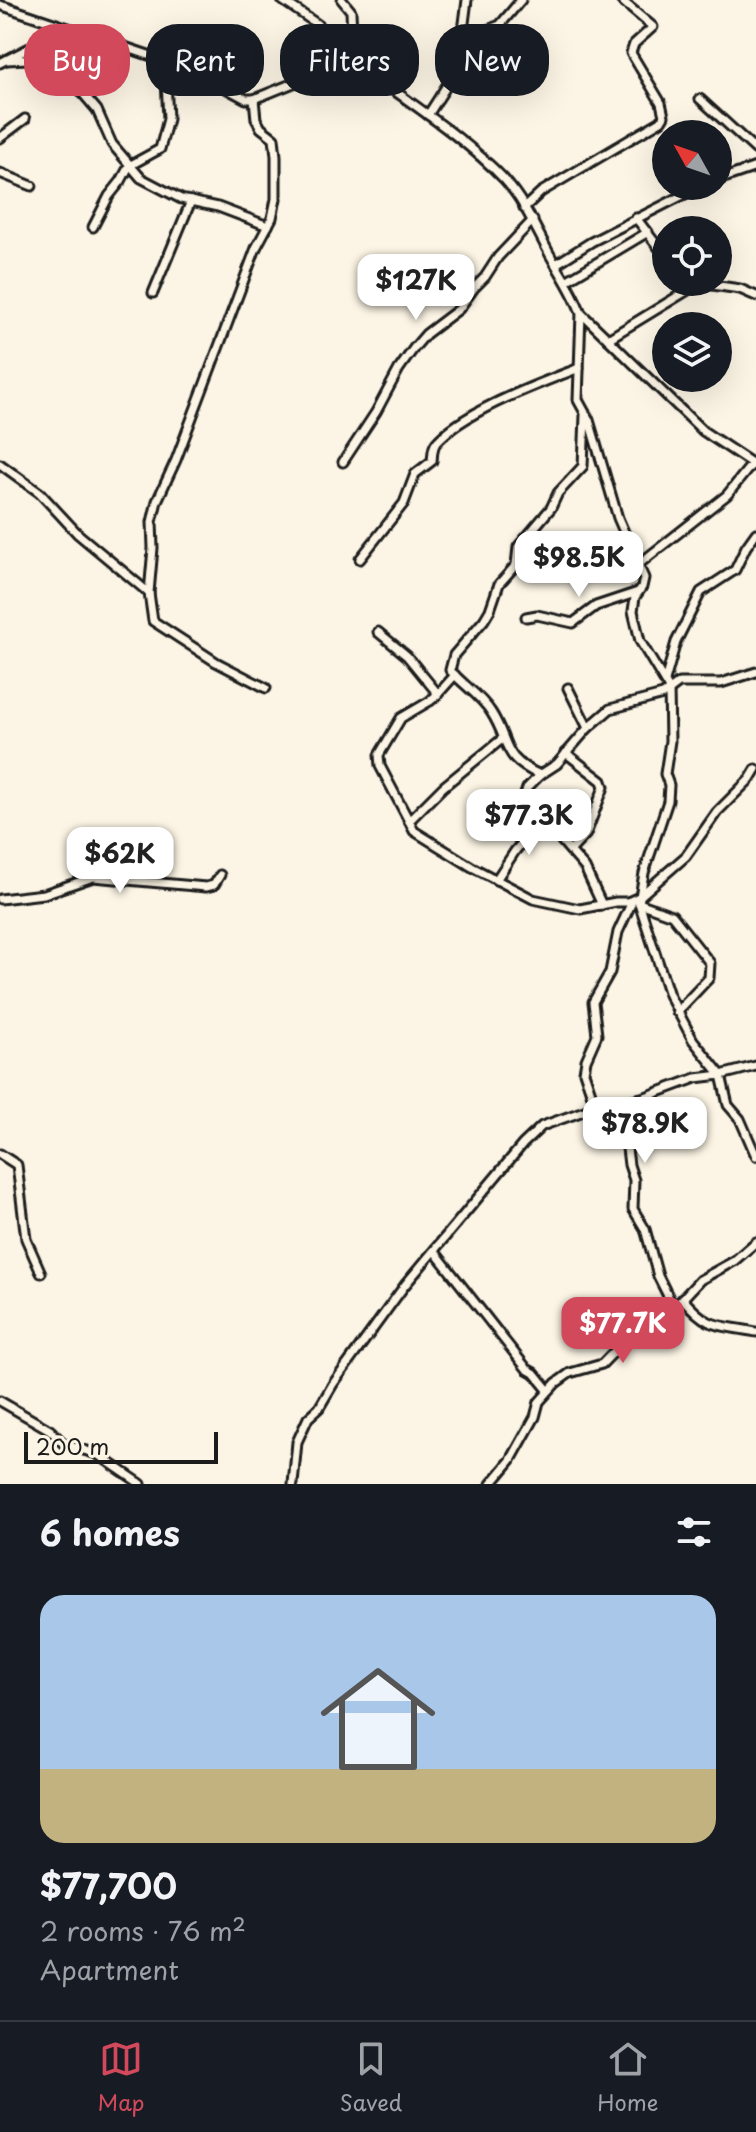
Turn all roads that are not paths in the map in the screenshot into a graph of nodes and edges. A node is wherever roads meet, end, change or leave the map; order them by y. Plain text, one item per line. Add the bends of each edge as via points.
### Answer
1 (282, 0) edge
2 (342, 0) edge
3 (467, 0) edge
4 (521, 0) edge
5 (621, 0) edge
6 (0, 5) edge
7 (54, 24) edge
8 (317, 24) edge
9 (352, 24) edge
10 (465, 24) edge
11 (501, 24) edge
12 (24, 50) edge
13 (24, 60) edge
14 (4, 61) edge
15 (280, 89) edge
16 (85, 96) edge
17 (167, 96) edge
18 (240, 96) edge
19 (402, 96) edge
20 (440, 96) edge
21 (254, 99) junction
22 (700, 99) dead end
23 (428, 115) junction
24 (25, 119) dead end
25 (0, 138) edge
26 (756, 150) edge
27 (129, 166) junction
28 (756, 167) edge
29 (0, 173) edge
30 (732, 175) edge
31 (32, 186) dead end
32 (673, 200) edge
33 (191, 201) junction
34 (524, 208) junction
35 (636, 218) junction
36 (533, 220) junction
37 (268, 226) junction
38 (93, 227) dead end
39 (648, 232) junction
40 (652, 238) edge
41 (556, 264) junction
42 (566, 281) junction
43 (732, 288) edge
44 (153, 293) dead end
45 (675, 296) edge
46 (756, 296) edge
47 (581, 313) junction
48 (608, 339) junction
49 (579, 368) junction
50 (585, 415) junction
51 (343, 462) dead end
52 (0, 464) edge
53 (754, 465) edge
54 (756, 533) edge
55 (360, 559) dead end
56 (639, 564) junction
57 (638, 592) junction
58 (149, 593) junction
59 (526, 617) dead end
60 (378, 632) dead end
61 (756, 672) edge
62 (455, 675) junction
63 (667, 685) junction
64 (266, 688) dead end
65 (568, 688) dead end
66 (438, 694) junction
67 (588, 728) junction
68 (502, 739) junction
69 (566, 753) junction
70 (756, 769) edge
71 (540, 775) junction
72 (542, 819) junction
73 (409, 821) junction
74 (571, 850) junction
75 (220, 875) dead end
76 (496, 880) junction
77 (0, 899) edge
78 (634, 902) junction
79 (602, 905) junction
80 (677, 1012) junction
81 (756, 1066) edge
82 (721, 1075) junction
83 (600, 1108) junction
84 (0, 1154) edge
85 (756, 1156) edge
86 (756, 1242) edge
87 (435, 1252) junction
88 (41, 1273) dead end
89 (683, 1299) junction
90 (674, 1308) junction
91 (756, 1332) edge
92 (548, 1390) junction
93 (0, 1401) edge
94 (141, 1484) edge
95 (293, 1484) edge
96 (491, 1484) edge

1 - 8 street
2 - 9 street via 351,11
3 - 10 street
4 - 11 street
5 - 34 street via 653,27 631,53 664,116 541,192
6 - 7 street
12 - 14 street
13 - 14 street
15 - 21 street
16 - 27 street
17 - 27 street via 168,119 160,149
18 - 21 street
19 - 23 street
20 - 23 street
21 - 37 street via 256,119 275,142 276,199
22 - 26 street
23 - 34 street via 505,181
24 - 25 street
27 - 33 street via 141,178
27 - 38 street
28 - 30 street
29 - 31 street
32 - 35 street
33 - 37 street
33 - 44 street
34 - 36 street
35 - 39 street
35 - 41 street
36 - 41 street
36 - 51 street via 459,309 414,348
37 - 58 street via 157,501
39 - 40 street
39 - 42 street
41 - 42 street
42 - 47 street
43 - 46 street
45 - 48 street
47 - 48 street
47 - 49 street
48 - 53 street via 703,431
49 - 50 street via 578,400
49 - 55 street via 481,410 443,437 433,448 432,461 415,474 404,503
50 - 56 street via 618,518
50 - 62 street via 583,466 518,547 516,565 499,584 490,610 454,655 450,670
52 - 58 street via 40,493 78,534
53 - 56 street via 727,495
54 - 63 street via 735,570 701,592 676,642
56 - 57 street via 644,583
57 - 59 street via 596,606 573,623
57 - 63 street via 633,611 640,641
58 - 64 street via 153,621
60 - 66 street via 407,656
61 - 63 street via 721,683
62 - 66 street
62 - 68 street via 491,712
63 - 67 street via 663,695 610,709
63 - 78 street via 668,801
65 - 67 street
66 - 73 street via 401,718 379,755
67 - 69 street
68 - 71 street via 519,766
68 - 73 street
69 - 71 street
69 - 74 street via 604,787 586,834
70 - 78 street via 686,856
71 - 72 street via 524,797
72 - 74 street
72 - 76 street
73 - 76 street via 414,831
74 - 79 street
75 - 77 street via 206,887 93,877 44,894
76 - 79 street via 565,908
78 - 79 street
78 - 80 street
78 - 80 street via 672,915 710,963 709,978
78 - 83 street via 618,932 610,972 593,1002 597,1035 584,1072
80 - 82 street
81 - 82 street
82 - 83 street
82 - 85 street via 728,1105
83 - 87 street via 535,1132
83 - 90 street via 625,1132 634,1180 632,1205
84 - 88 street via 17,1165 26,1239
86 - 89 street via 700,1280
87 - 92 street
87 - 95 street via 308,1418 297,1442
89 - 90 street
89 - 91 street via 709,1324
90 - 92 street via 632,1333 602,1364 570,1373
92 - 96 street via 511,1460
93 - 94 street via 64,1444 97,1454

